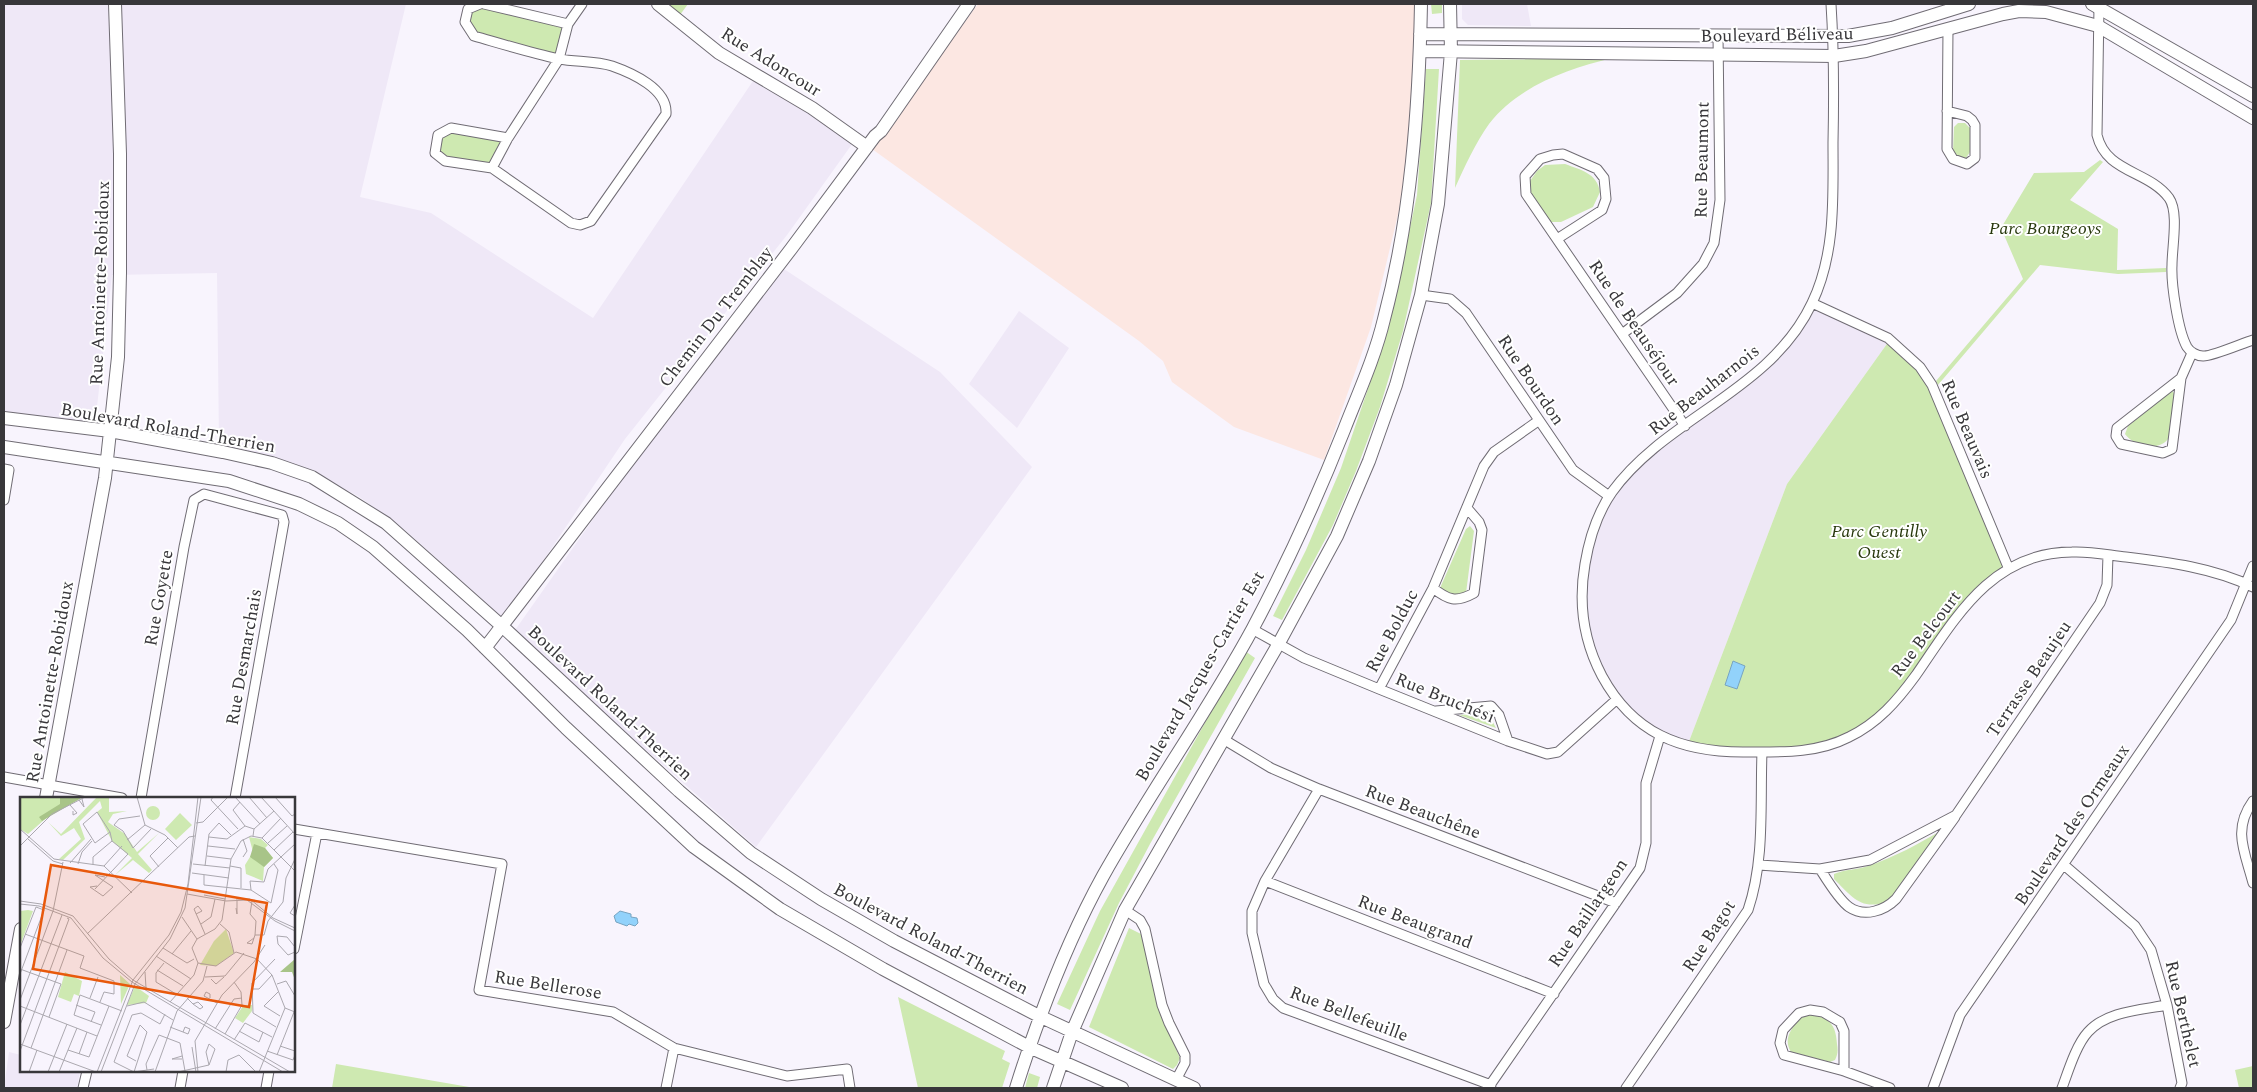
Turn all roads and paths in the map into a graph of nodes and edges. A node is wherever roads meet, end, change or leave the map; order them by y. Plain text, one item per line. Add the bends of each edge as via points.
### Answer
1 (114, 4) edge
2 (482, 4) edge
3 (582, 4) edge
4 (658, 4) edge
5 (969, 4) edge
6 (1421, 4) edge
7 (1450, 4) edge
8 (1831, 4) edge
9 (1969, 4) edge
10 (2096, 5) edge
11 (568, 24) junction
12 (2098, 26) junction
13 (1948, 29) junction
14 (1420, 34) junction
15 (1452, 34) junction
16 (1718, 36) junction
17 (1833, 36) junction
18 (1420, 51) junction
19 (1451, 52) junction
20 (1718, 54) junction
21 (1834, 56) junction
22 (559, 59) junction
23 (2253, 96) edge
24 (1948, 111) junction
25 (2253, 118) edge
26 (508, 138) junction
27 (867, 147) junction
28 (492, 168) junction
29 (1557, 239) junction
30 (1421, 295) junction
31 (1812, 303) junction
32 (1622, 334) junction
33 (2253, 340) edge
34 (2192, 353) junction
35 (2181, 378) junction
36 (4, 418) edge
37 (1538, 421) junction
38 (1685, 426) junction
39 (110, 431) junction
40 (4, 447) edge
41 (107, 462) junction
42 (6, 470) edge
43 (1609, 496) junction
44 (4, 500) edge
45 (1467, 508) junction
46 (284, 522) joint
47 (2108, 555) junction
48 (2253, 566) edge
49 (2008, 567) junction
50 (2250, 585) edge
51 (1433, 588) junction
52 (503, 627) junction
53 (1252, 629) junction
54 (1279, 643) junction
55 (485, 648) junction
56 (1379, 689) junction
57 (1616, 700) junction
58 (1434, 711) junction
59 (1660, 736) junction
60 (1223, 739) junction
61 (1508, 741) junction
62 (1762, 752) junction
63 (4, 777) edge
64 (49, 785) junction
65 (1319, 789) junction
66 (46, 797) edge
67 (116, 797) edge
68 (141, 797) edge
69 (235, 797) edge
70 (2253, 801) edge
71 (1956, 815) junction
72 (295, 828) edge
73 (317, 833) junction
74 (2064, 864) junction
75 (1759, 865) junction
76 (1820, 869) junction
77 (1265, 881) junction
78 (2253, 884) edge
79 (1616, 903) junction
80 (1125, 910) junction
81 (20, 934) edge
82 (295, 944) edge
83 (1554, 994) junction
84 (2167, 1005) junction
85 (1039, 1016) junction
86 (4, 1022) edge
87 (1072, 1032) junction
88 (1029, 1047) junction
89 (674, 1048) junction
90 (1061, 1062) junction
91 (1844, 1071) junction
92 (86, 1072) edge
93 (183, 1072) edge
94 (269, 1072) edge
95 (1176, 1080) junction
96 (1489, 1086) edge
97 (83, 1088) edge
98 (180, 1088) edge
99 (266, 1088) edge
100 (666, 1088) edge
101 (850, 1088) edge
102 (1016, 1088) edge
103 (1053, 1088) edge
104 (1122, 1088) edge
105 (1194, 1088) edge
106 (1626, 1088) edge
107 (1890, 1088) edge
108 (1933, 1088) edge
109 (2062, 1088) edge
110 (2180, 1088) edge

1 - 39 main road, Rue Antoinette-Robidoux via 120,154 120,273 118,357
2 - 11 street
2 - 22 street via 468,9 465,22 474,36
3 - 11 street
4 - 27 main road, Rue Adoncour via 719,53 812,108
5 - 27 main road, Chemin Du Tremblay
6 - 14 main road, Boulevard Jacques-Cartier Est
7 - 15 main road
8 - 17 street, Rue Beauharnois
9 - 17 main road, Boulevard Béliveau via 1892,28
10 - 12 street
10 - 23 main road
11 - 22 street
12 - 13 main road, Boulevard Béliveau via 2046,12 2019,12
12 - 25 main road, Boulevard Béliveau
12 - 34 street via 2099,143 2106,156 2160,189 2174,209 2172,267 2175,303 2186,346
13 - 21 main road, Boulevard Béliveau via 1866,51
13 - 24 street
14 - 15 main road, Boulevard Béliveau
14 - 18 main road, Boulevard Jacques-Cartier Est
15 - 16 main road, Boulevard Béliveau
15 - 19 main road
16 - 17 main road, Boulevard Béliveau
16 - 20 street, Rue Beaumont
17 - 21 street, Rue Beauharnois
18 - 19 main road, Boulevard Béliveau
18 - 53 main road, Boulevard Jacques-Cartier Est via 1414,148 1399,251 1384,321 1317,499
19 - 20 main road, Boulevard Béliveau
19 - 30 main road via 1438,204
20 - 21 main road, Boulevard Béliveau
20 - 32 street, Rue Beaumont via 1720,200 1714,243 1703,264 1678,293
21 - 31 street, Rue Beauharnois via 1833,214 1827,259
22 - 26 street
22 - 28 street via 611,66 628,73 663,98 666,114 591,222 571,223
24 - 24 street via 1949,155 1967,164 1975,158 1975,125 1967,116
26 - 28 street
26 - 28 street via 451,128 438,135 435,153 445,161
27 - 52 main road, Chemin Du Tremblay
29 - 29 street, Rue de Beauséjour via 1526,194 1524,185 1525,176 1540,158 1563,154 1597,169 1604,178 1606,199 1602,210
29 - 32 street, Rue de Beauséjour
30 - 37 street, Rue Bourdon via 1450,299 1466,314
30 - 54 main road via 1396,385 1370,461 1337,536
31 - 38 street, Rue Beauharnois via 1772,359
31 - 49 street, Rue Beauvais via 1888,338 1920,367 1933,387
32 - 38 street, Rue de Beauséjour
33 - 34 street via 2204,357
34 - 35 street
35 - 35 street via 2172,448 2163,453 2121,444 2116,436 2117,428
36 - 39 main road, Boulevard Roland-Therrien
37 - 43 street, Rue Bourdon via 1573,470
37 - 45 street, Rue Bolduc via 1494,452 1484,466
38 - 43 street, Rue Beauharnois via 1643,458
39 - 41 main road, Rue Antoinette-Robidoux
39 - 52 main road, Boulevard Roland-Therrien via 272,463 312,477 386,523
40 - 41 main road
41 - 55 main road via 230,481 299,504 373,547
41 - 64 main road, Rue Antoinette-Robidoux
42 - 44 street
43 - 57 street, Rue Beauharnois via 1596,523 1580,591 1583,626 1591,651
45 - 51 street, Rue Bolduc
45 - 51 street, Rue Bolduc via 1482,530 1474,593 1462,600 1446,598
46 - 68 street, Rue Goyette via 282,515 204,494 194,500
46 - 69 street, Rue Desmarchais
47 - 49 street, Rue Belcourt via 2058,552
47 - 50 street, Rue Belcourt via 2177,563
47 - 71 street, Terrasse Beaujeu via 2107,585 2100,603
48 - 50 street, Boulevard des Ormeaux
49 - 62 street, Rue Belcourt via 1967,602 1907,687 1881,717 1853,736 1823,747
50 - 74 street, Boulevard des Ormeaux via 2231,620
51 - 56 street, Rue Bolduc
52 - 55 main road, Chemin Du Tremblay
52 - 85 main road, Boulevard Roland-Therrien via 751,854 829,904
53 - 54 street, Rue Bruchési
53 - 85 main road, Boulevard Jacques-Cartier Est via 1103,877 1059,965
54 - 56 street, Rue Bruchési via 1304,658
54 - 60 main road
55 - 88 main road via 566,728 705,855 788,914
56 - 58 street, Rue Bruchési
57 - 59 street, Rue Beauharnois via 1634,720
57 - 61 street, Rue Bruchési via 1558,752 1547,754
58 - 61 street, Rue Bruchési
58 - 61 street via 1490,706 1499,715
59 - 62 street, Rue Belcourt via 1701,750
59 - 79 street, Rue Baillargeon via 1646,783 1643,858 1640,868
60 - 65 street, Rue Beauchêne via 1271,768
60 - 80 main road
62 - 75 street, Rue Bagot
63 - 64 street
64 - 66 main road, Rue Antoinette-Robidoux
64 - 67 street
65 - 77 street, Rue Bellefeuille
65 - 79 street, Rue Beauchêne
70 - 78 street via 2241,826
71 - 76 street, Terrasse Beaujeu via 1870,860
71 - 76 street, Terrasse Beaujeu via 1886,909 1866,913 1850,908
72 - 73 street, Rue Bellerose
73 - 82 street
73 - 89 street, Rue Bellerose via 502,864 479,990 614,1012
74 - 84 street, Rue Berthelet via 2135,926 2151,950
74 - 108 street, Boulevard des Ormeaux via 1960,1015
75 - 76 street, Terrasse Beaujeu
75 - 106 street, Rue Bagot via 1748,910
77 - 83 street, Rue Beaugrand
77 - 96 street, Rue Bellefeuille via 1252,911 1252,934 1264,984 1273,999 1283,1008
79 - 83 street, Rue Baillargeon
80 - 87 main road
80 - 95 street via 1140,920 1145,929 1162,1005 1185,1055 1185,1063
81 - 86 main road
83 - 96 street, Rue Baillargeon
84 - 109 street via 2112,1016 2088,1032
84 - 110 street, Rue Berthelet via 2182,1083
85 - 87 main road, Boulevard Roland-Therrien
85 - 88 main road, Boulevard Jacques-Cartier Est
87 - 90 main road
87 - 95 main road, Boulevard Roland-Therrien
88 - 90 main road
88 - 102 main road, Boulevard Jacques-Cartier Est
89 - 100 street
89 - 101 street, Rue Bellerose via 787,1076 847,1069
90 - 103 main road
90 - 104 main road
91 - 91 street via 1784,1055 1780,1043 1783,1030 1799,1013 1810,1010 1823,1012 1840,1022 1844,1031
91 - 107 street
92 - 97 street
93 - 98 street
94 - 99 street
95 - 105 main road, Boulevard Roland-Therrien

